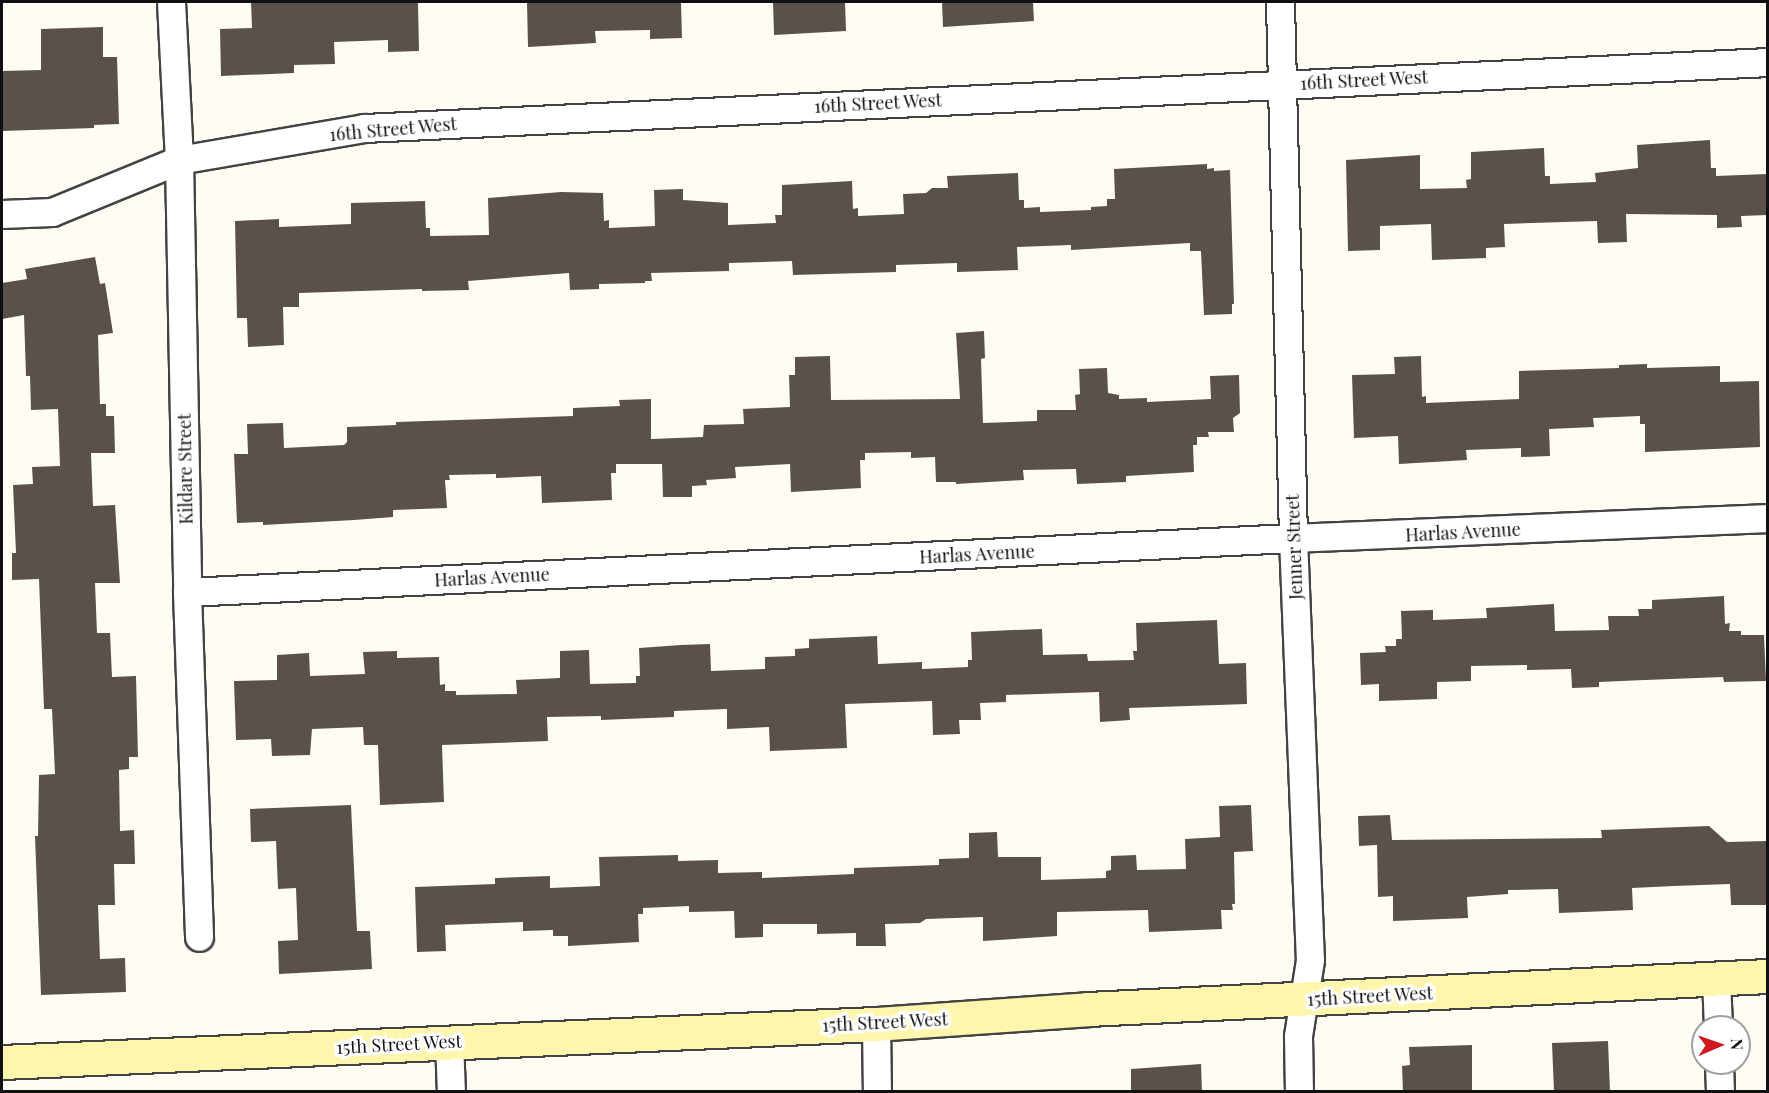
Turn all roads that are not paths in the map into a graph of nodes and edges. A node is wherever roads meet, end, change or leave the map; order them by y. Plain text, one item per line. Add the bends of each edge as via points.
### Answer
1 (171, 2) edge
2 (1280, 2) edge
3 (1767, 62) edge
4 (1281, 84) junction
5 (179, 160) junction
6 (2, 214) edge
7 (1767, 518) edge
8 (1293, 538) junction
9 (187, 592) junction
10 (199, 937) dead end
11 (1767, 976) edge
12 (1716, 978) junction
13 (1302, 999) junction
14 (1718, 1015) edge
15 (876, 1024) junction
16 (449, 1041) junction
17 (2, 1062) edge
18 (1719, 1075) edge
19 (451, 1092) edge
20 (877, 1092) edge
21 (1299, 1092) edge
22 (1720, 1092) edge

1 - 5 street, Kildare Street
2 - 4 street, Jenner Street
3 - 4 street, 16th Street West
4 - 5 street, 16th Street West via 364,128
4 - 8 street, Jenner Street
5 - 6 street, 16th Street West via 52,212
5 - 9 street, Kildare Street
7 - 8 street, Harlas Avenue
8 - 9 street, Harlas Avenue
8 - 13 street, Jenner Street via 1310,960
9 - 10 street, Kildare Street
11 - 12 street, 15th Street West
12 - 13 street, 15th Street West
12 - 14 street
13 - 15 street, 15th Street West
13 - 21 street, Jenner Street
15 - 16 street, 15th Street West
15 - 20 street
16 - 17 street, 15th Street West
16 - 19 street
18 - 22 street

